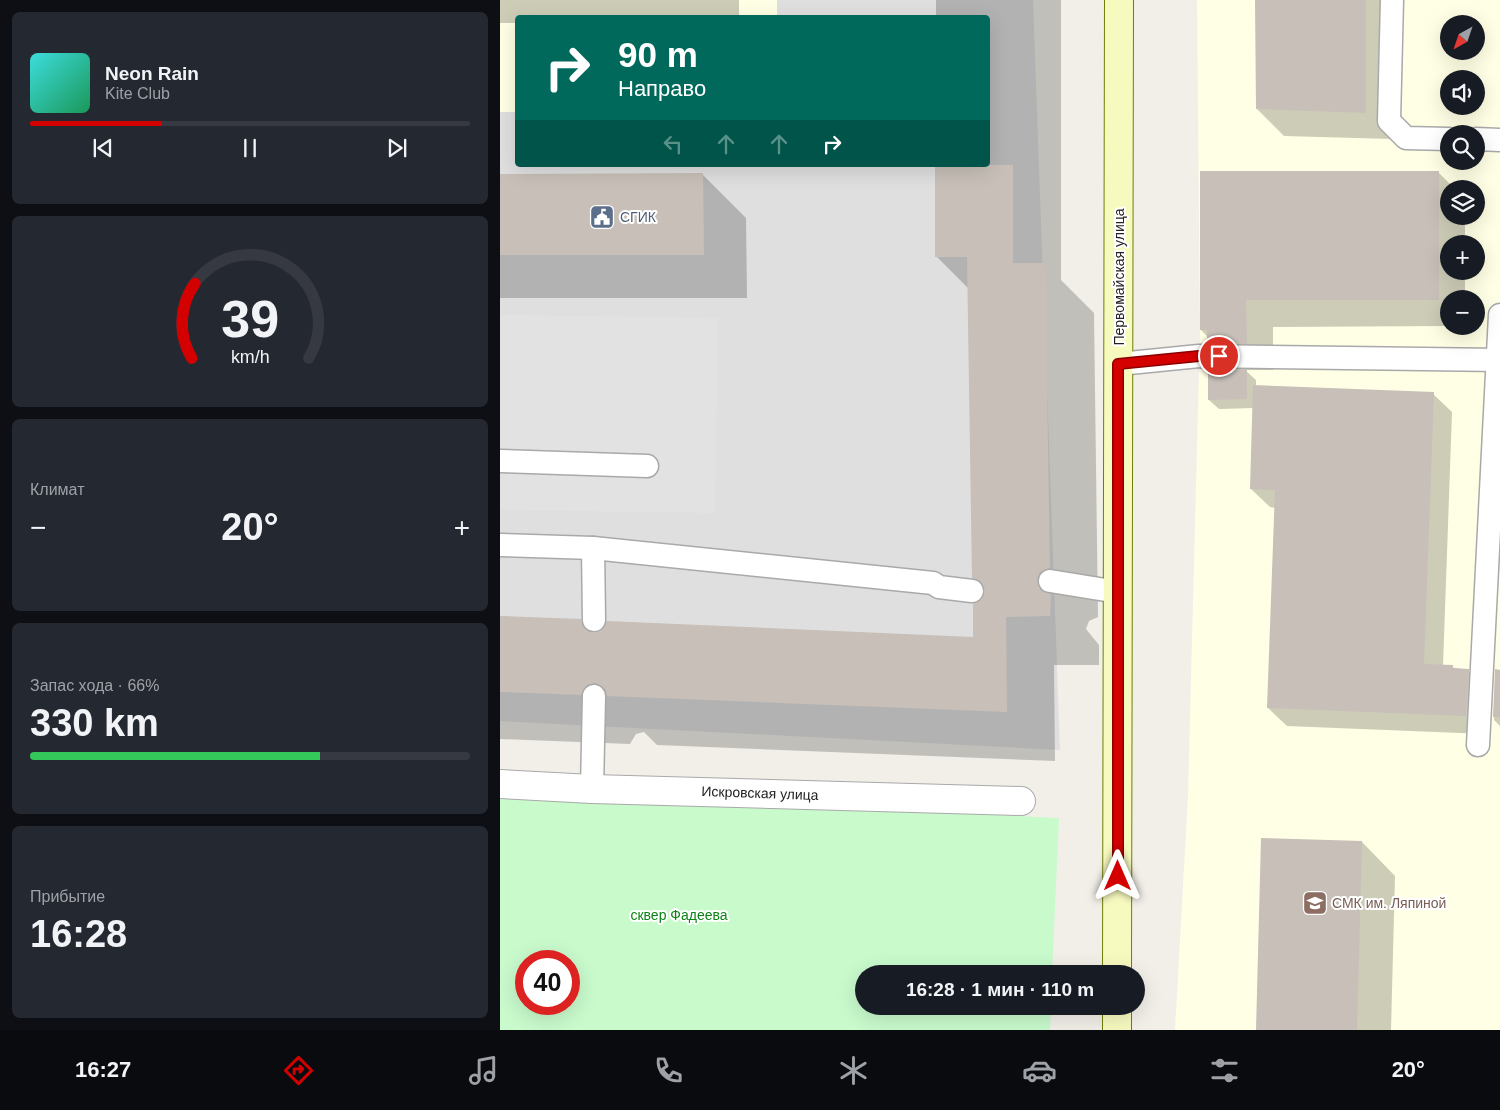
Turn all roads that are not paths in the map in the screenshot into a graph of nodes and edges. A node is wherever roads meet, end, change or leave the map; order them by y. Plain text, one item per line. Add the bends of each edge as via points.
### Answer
1 (1119, 0) edge
2 (1392, 0) edge
3 (1440, 139) edge
4 (1485, 139) edge
5 (1500, 140) edge
6 (1500, 315) edge
7 (1499, 360) edge
8 (1118, 364) junction
9 (500, 461) edge
10 (647, 466) dead end
11 (500, 545) edge
12 (593, 548) junction
13 (1493, 572) edge
14 (972, 584) dead end
15 (1050, 588) dead end
16 (1118, 598) junction
17 (594, 620) dead end
18 (594, 696) dead end
19 (1478, 745) dead end
20 (500, 784) edge
21 (592, 789) junction
22 (1020, 801) dead end
23 (1117, 965) edge
24 (1117, 1015) edge
25 (1117, 1030) edge

1 - 8 street, Первомайская улица
2 - 3 lane via 1389,121 1406,138
4 - 5 lane
6 - 7 lane
7 - 8 lane via 1199,356
7 - 13 lane
8 - 16 street, Первомайская улица
9 - 10 lane
11 - 12 lane
12 - 14 lane via 933,583 939,587
12 - 17 lane
13 - 19 lane
15 - 16 lane
16 - 23 street, Первомайская улица
18 - 21 lane
20 - 21 street, Искровская улица
21 - 22 street, Искровская улица
24 - 25 street

